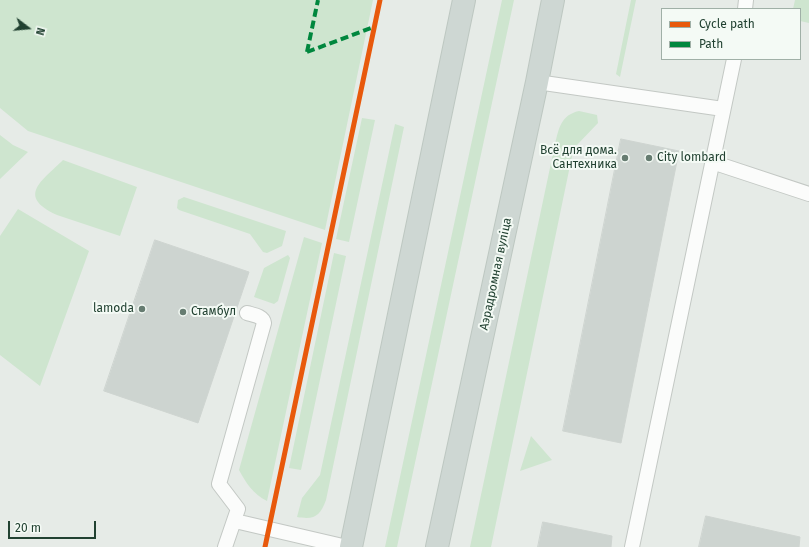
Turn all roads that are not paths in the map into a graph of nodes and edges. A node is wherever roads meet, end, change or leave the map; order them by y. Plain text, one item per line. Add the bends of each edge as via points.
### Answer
1 (464, 0) edge
2 (553, 0) edge
3 (734, 60) edge
4 (536, 82) junction
5 (723, 109) junction
6 (712, 162) junction
7 (809, 194) edge
8 (247, 313) dead end
9 (235, 521) junction
10 (225, 547) edge
11 (347, 547) edge
12 (351, 547) edge
13 (437, 547) edge
14 (632, 547) edge

1 - 12 main road
2 - 4 main road, Аэрадромная вуліца
3 - 5 lane
4 - 5 lane
4 - 13 main road, Аэрадромная вуліца
5 - 6 lane
6 - 7 lane
6 - 14 lane
8 - 9 lane via 261,317 264,323 219,484 238,509
9 - 10 lane
9 - 11 lane

